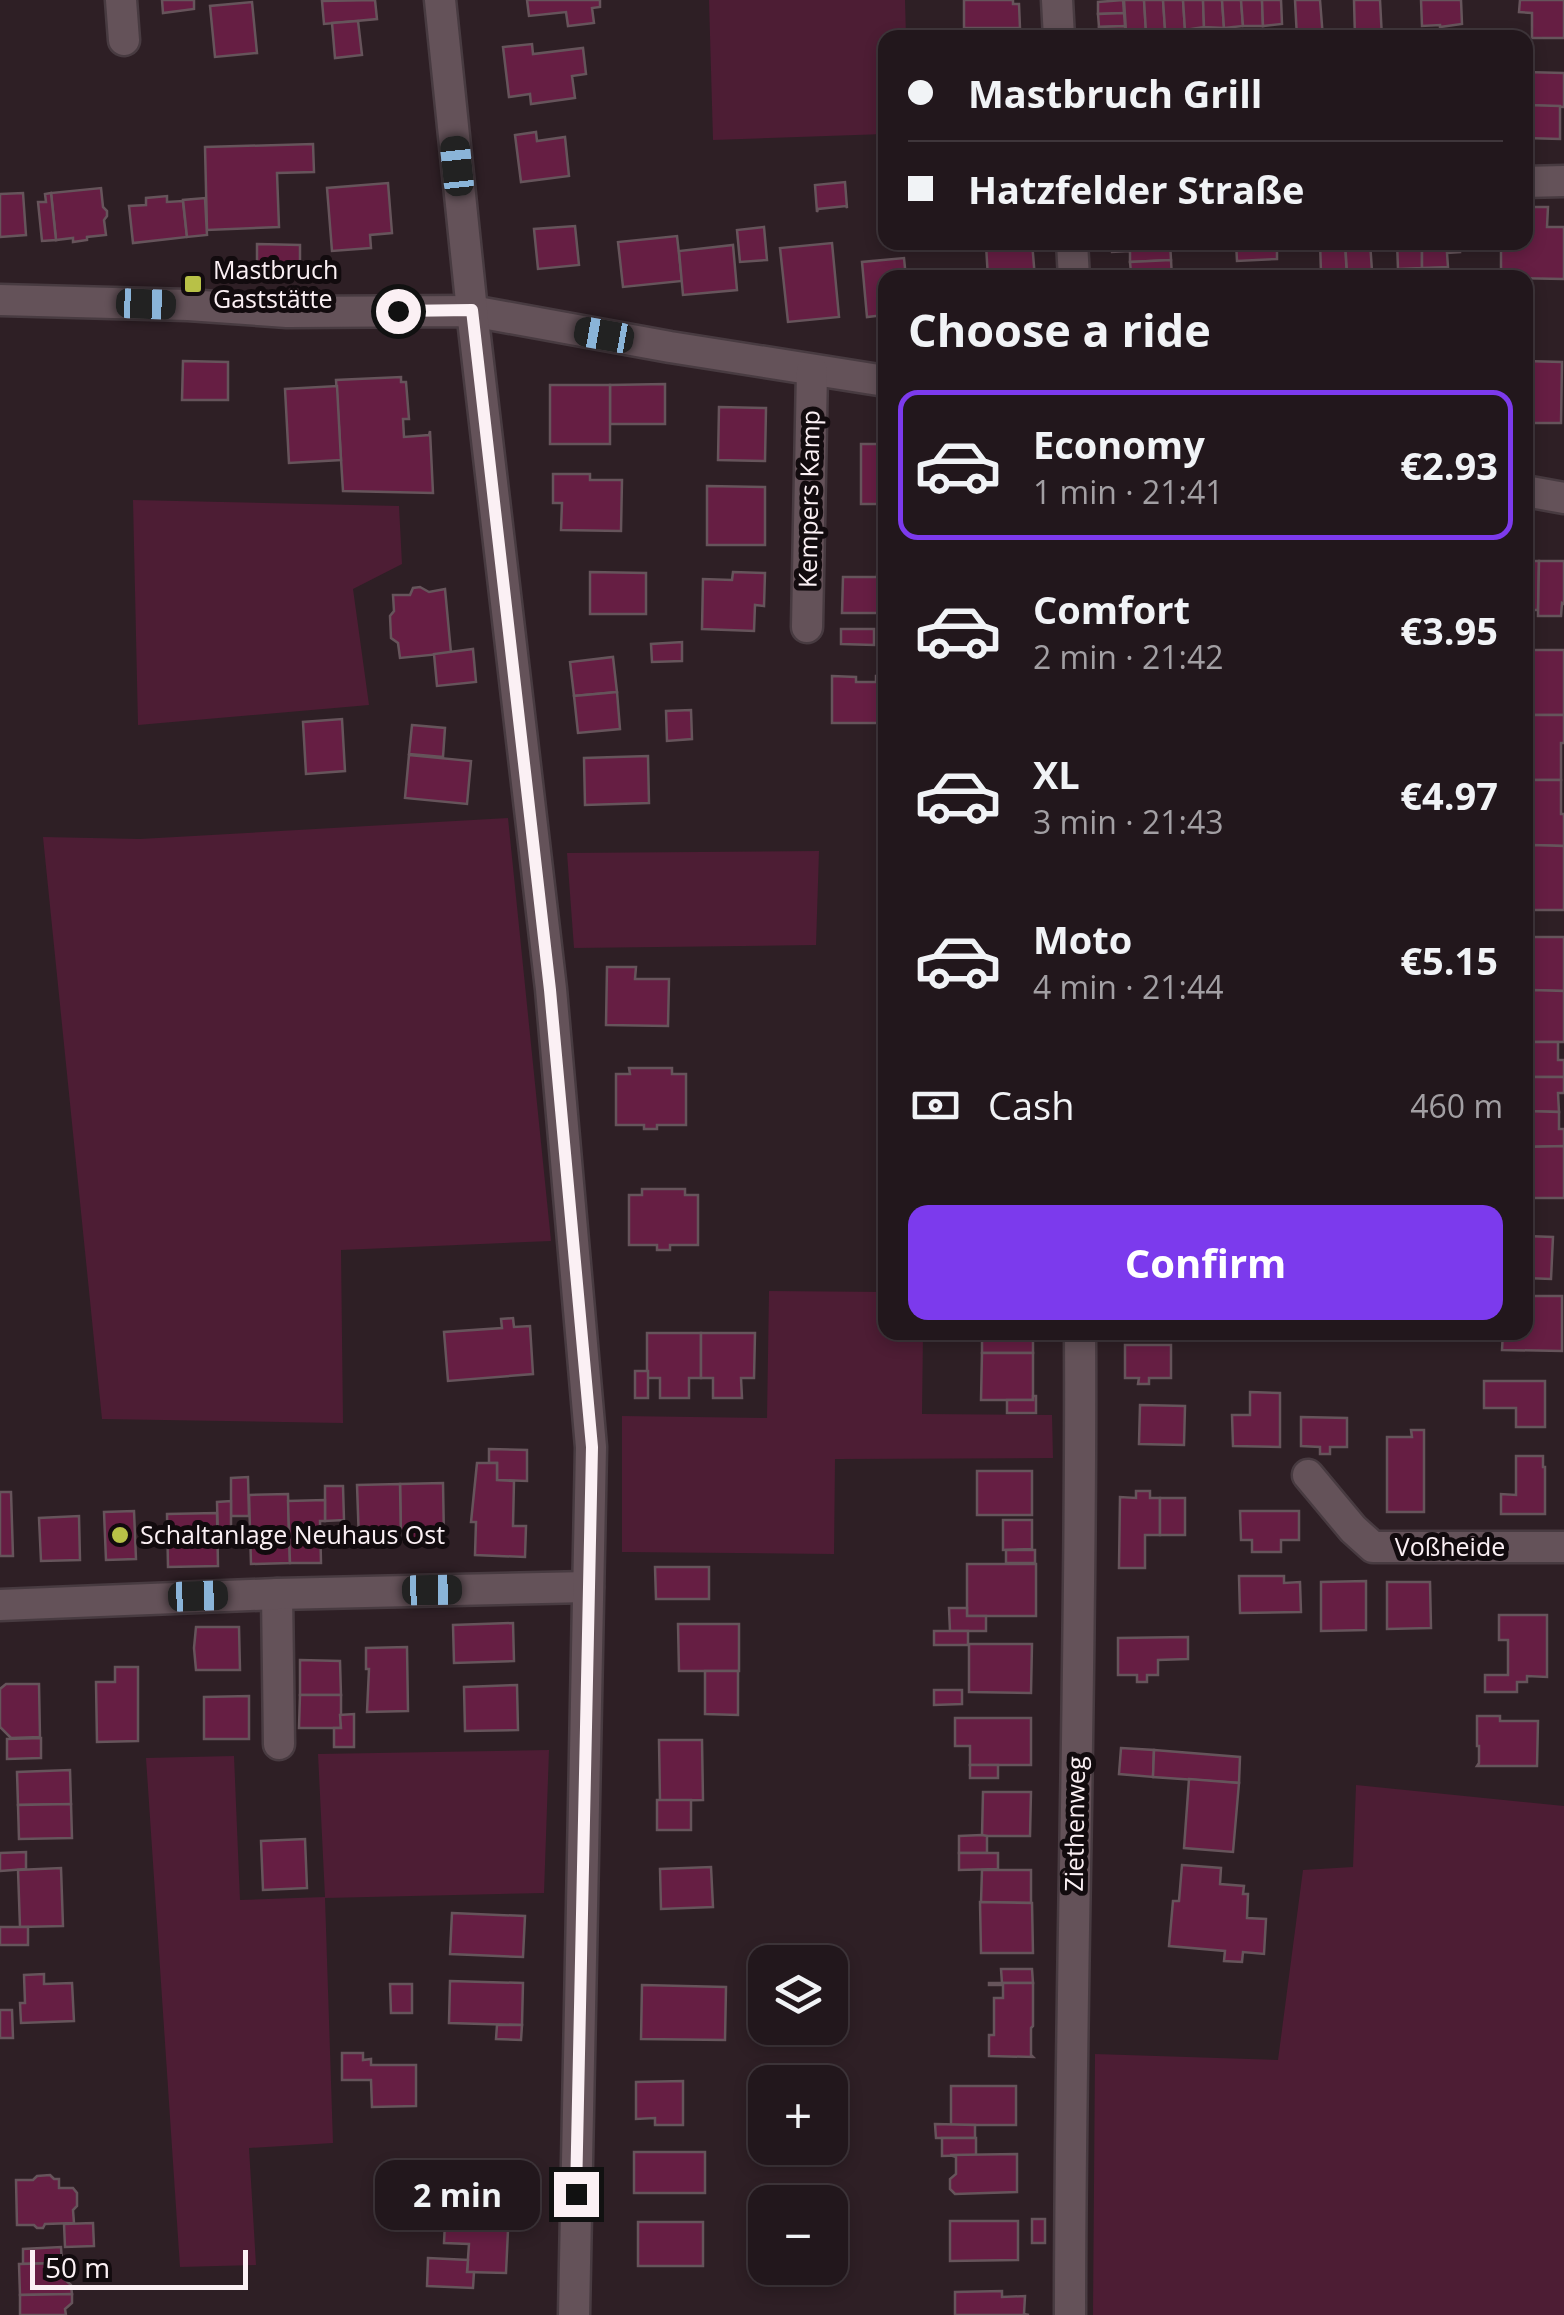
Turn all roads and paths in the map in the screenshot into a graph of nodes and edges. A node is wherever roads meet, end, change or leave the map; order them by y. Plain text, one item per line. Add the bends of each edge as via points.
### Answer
1 (121, 0) edge
2 (440, 0) edge
3 (1057, 0) edge
4 (1059, 30) edge
5 (124, 40) dead end
6 (1564, 181) edge
7 (1533, 182) edge
8 (0, 300) edge
9 (472, 310) junction
10 (812, 371) junction
11 (878, 380) edge
12 (1533, 492) edge
13 (1564, 498) edge
14 (807, 627) dead end
15 (1080, 1340) edge
16 (1308, 1476) dead end
17 (1564, 1548) edge
18 (588, 1587) junction
19 (277, 1594) junction
20 (0, 1605) edge
21 (279, 1744) dead end
22 (574, 2315) edge
23 (1070, 2315) edge

1 - 5 street
2 - 9 street
3 - 4 street
6 - 7 street
8 - 9 street via 287,312
9 - 10 street
9 - 18 street via 562,1107 592,1447
10 - 11 street
10 - 14 street, Kempers Kamp
12 - 13 street
15 - 23 street, Ziethenweg
16 - 17 street, Voßheide via 1373,1547
18 - 19 street
18 - 22 street
19 - 20 street
19 - 21 street

